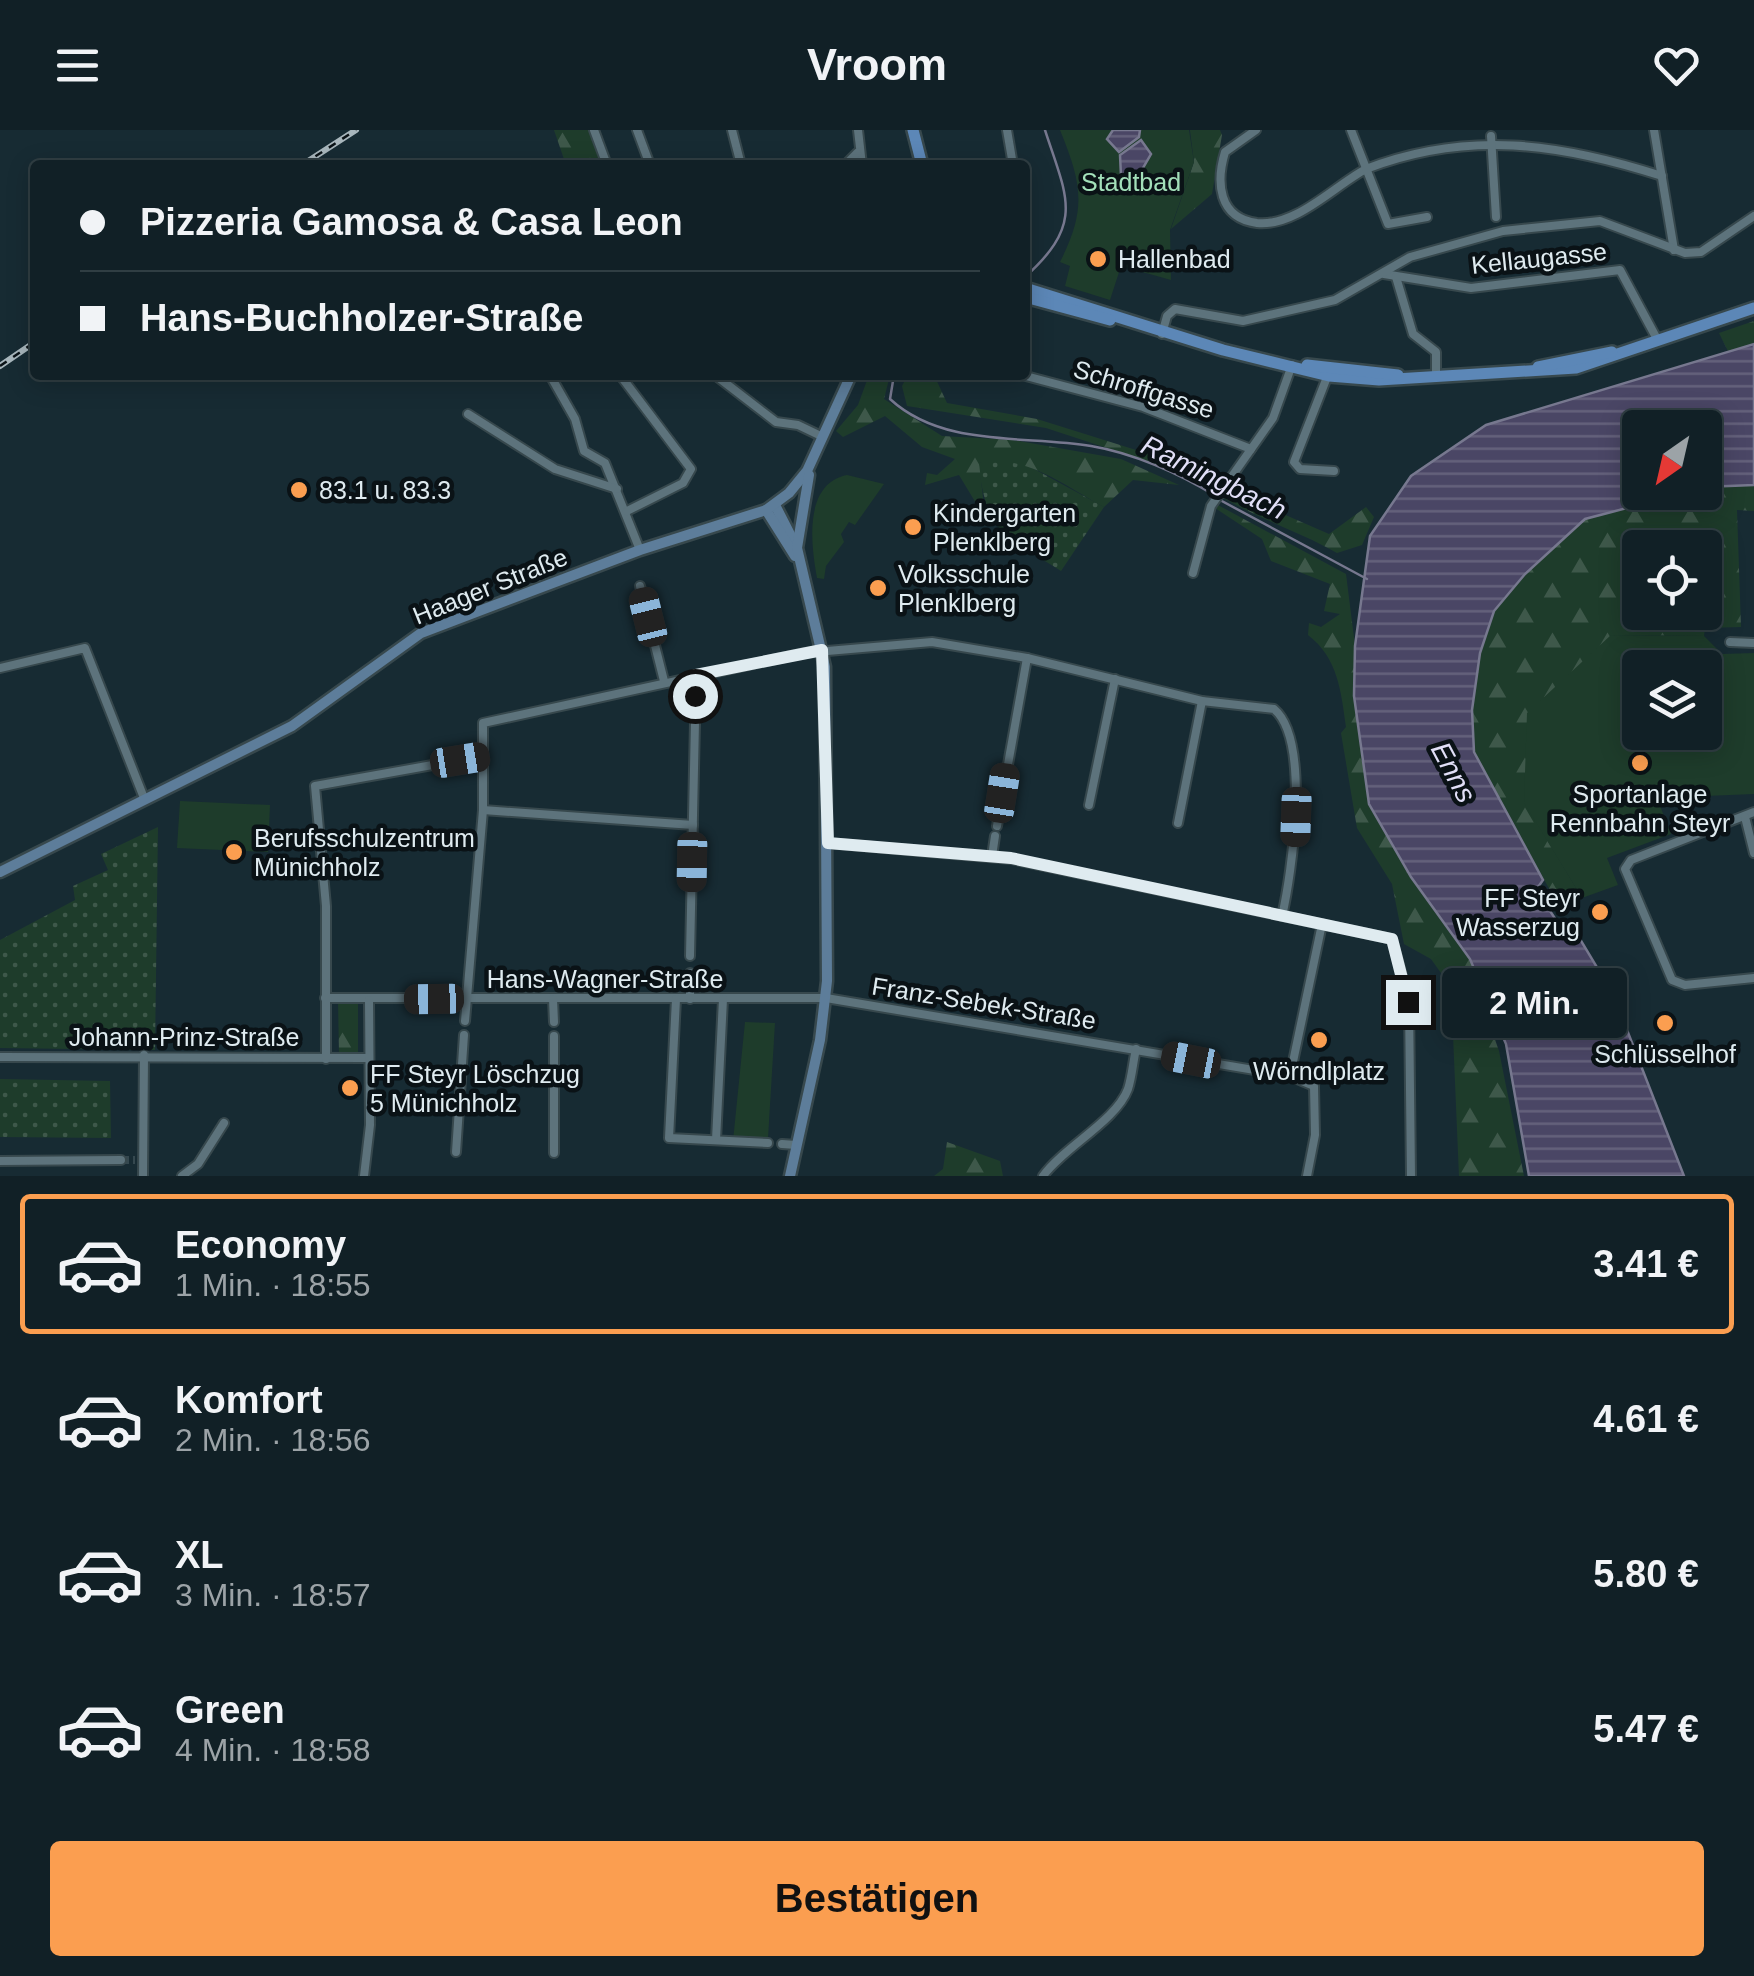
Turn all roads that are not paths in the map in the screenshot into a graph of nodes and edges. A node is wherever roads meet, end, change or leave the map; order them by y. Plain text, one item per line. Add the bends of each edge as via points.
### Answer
1 (594, 130) edge
2 (732, 130) edge
3 (858, 130) edge
4 (913, 130) edge
5 (1007, 130) edge
6 (1256, 130) edge
7 (1351, 130) edge
8 (1654, 130) edge
9 (640, 131) edge
10 (1491, 136) junction
11 (858, 153) junction
12 (605, 160) edge
13 (649, 160) edge
14 (740, 160) edge
15 (850, 160) edge
16 (860, 160) edge
17 (922, 160) edge
18 (1012, 160) edge
19 (1366, 168) junction
20 (1662, 176) junction
21 (1754, 216) edge
22 (1427, 217) dead end
23 (1496, 217) dead end
24 (1674, 250) junction
25 (1384, 274) junction
26 (1396, 277) junction
27 (1030, 290) edge
28 (1030, 298) edge
29 (1754, 308) edge
30 (1119, 320) junction
31 (1162, 334) junction
32 (1657, 338) junction
33 (1292, 365) junction
34 (1330, 371) junction
35 (1436, 376) junction
36 (1030, 377) edge
37 (553, 380) edge
38 (624, 380) edge
39 (721, 380) edge
40 (849, 380) edge
41 (468, 414) dead end
42 (823, 437) junction
43 (1251, 450) junction
44 (814, 459) junction
45 (1334, 470) dead end
46 (616, 490) junction
47 (771, 508) junction
48 (627, 510) junction
49 (797, 548) junction
50 (640, 550) junction
51 (799, 562) junction
52 (1193, 573) dead end
53 (640, 586) dead end
54 (1730, 642) dead end
55 (1754, 644) edge
56 (822, 650) junction
57 (1028, 658) junction
58 (0, 668) edge
59 (696, 675) junction
60 (1115, 678) junction
61 (664, 681) junction
62 (1202, 700) junction
63 (483, 756) junction
64 (460, 760) dead end
65 (449, 762) dead end
66 (144, 798) junction
67 (1089, 806) dead end
68 (483, 810) junction
69 (1754, 812) edge
70 (1745, 817) junction
71 (693, 824) junction
72 (1178, 824) dead end
73 (996, 826) dead end
74 (995, 836) dead end
75 (828, 843) junction
76 (1754, 854) edge
77 (992, 856) junction
78 (0, 872) edge
79 (1282, 916) junction
80 (1322, 924) junction
81 (690, 956) dead end
82 (690, 973) dead end
83 (1754, 978) edge
84 (325, 998) junction
85 (466, 998) junction
86 (826, 998) junction
87 (676, 999) junction
88 (690, 999) junction
89 (722, 999) junction
90 (370, 1000) junction
91 (553, 1000) junction
92 (465, 1022) dead end
93 (554, 1022) dead end
94 (464, 1034) dead end
95 (554, 1036) dead end
96 (1136, 1049) junction
97 (144, 1055) junction
98 (0, 1057) edge
99 (368, 1058) junction
100 (326, 1059) junction
101 (1290, 1076) junction
102 (224, 1123) dead end
103 (716, 1140) junction
104 (768, 1143) dead end
105 (782, 1144) dead end
106 (796, 1144) junction
107 (456, 1152) dead end
108 (554, 1153) dead end
109 (120, 1160) tunnel mouth
110 (0, 1161) edge
111 (143, 1176) edge
112 (182, 1176) edge
113 (364, 1176) edge
114 (790, 1176) edge
115 (1043, 1176) edge
116 (1307, 1176) edge
117 (1411, 1176) edge

1 - 12 street
2 - 14 street
3 - 11 street
4 - 17 main road
5 - 18 street
6 - 19 street via 1226,152 1218,190 1227,206 1253,222 1300,211
7 - 19 street
8 - 20 street
9 - 13 street
10 - 19 street via 1458,136
10 - 20 street via 1553,144
10 - 23 street
11 - 15 street
11 - 16 street
19 - 22 street via 1388,224
20 - 24 street
21 - 24 street via 1701,252
24 - 25 street via 1600,221 1504,230 1424,252
25 - 26 street, Kellaugasse
25 - 31 street via 1336,300 1247,321 1175,309
26 - 32 street, Kellaugasse via 1471,288 1620,270
26 - 35 street via 1413,334 1436,352
27 - 30 main road
28 - 30 main road
29 - 32 main road
30 - 31 main road
31 - 33 main road
32 - 35 main road via 1576,368
33 - 34 main road
33 - 43 street via 1273,418
34 - 35 main road
34 - 45 street via 1294,462 1300,469
36 - 43 street, Schroffgasse via 1143,407
37 - 46 street via 584,452 605,463
38 - 48 street via 691,469 683,483
39 - 42 street via 776,422
40 - 42 main road, Haager Straße
41 - 46 street via 555,468
42 - 44 main road, Haager Straße
43 - 52 street via 1211,506
44 - 47 main road, Haager Straße
44 - 49 main road
46 - 48 street
47 - 49 main road
47 - 50 main road, Haager Straße
47 - 51 main road
48 - 50 street
49 - 51 main road
50 - 66 main road, Haager Straße via 421,633 292,726
51 - 56 main road
53 - 61 street
54 - 55 street
56 - 57 street via 942,642
56 - 59 street
56 - 75 main road
57 - 60 street
57 - 73 street
58 - 66 street via 87,650
59 - 61 street
59 - 71 street
60 - 62 street
60 - 67 street
61 - 63 street via 482,723
62 - 72 street
62 - 79 street via 1257,704 1283,716 1296,817
63 - 64 street
63 - 68 street
65 - 84 street via 314,786 326,906
66 - 78 main road, Haager Straße
68 - 71 street
68 - 85 street
69 - 70 street
70 - 76 street
70 - 83 street via 1630,860 1624,869 1672,980 1685,986
71 - 81 street
74 - 77 street
75 - 77 street
75 - 86 main road
77 - 79 street
79 - 80 street
80 - 101 street
80 - 117 street via 1396,945 1411,1036
82 - 88 street
84 - 90 street, Hans-Wagner-Straße
84 - 100 street
85 - 90 street, Hans-Wagner-Straße
85 - 91 street, Hans-Wagner-Straße
85 - 92 street
86 - 89 street, Hans-Wagner-Straße
86 - 96 street, Franz-Sebek-Straße
86 - 106 main road
87 - 88 street, Hans-Wagner-Straße
87 - 91 street, Hans-Wagner-Straße
87 - 103 street via 669,1138
88 - 89 street, Hans-Wagner-Straße
89 - 103 street
90 - 99 street
91 - 93 street
94 - 107 street
95 - 108 street
96 - 101 street, Franz-Sebek-Straße
96 - 115 street via 1127,1093
97 - 98 street, Johann-Prinz-Straße
97 - 100 street, Johann-Prinz-Straße
97 - 111 street
99 - 100 street, Johann-Prinz-Straße
99 - 113 street
101 - 116 street via 1314,1086
102 - 112 street via 198,1164
103 - 104 street
105 - 106 street
106 - 114 main road
109 - 110 street

